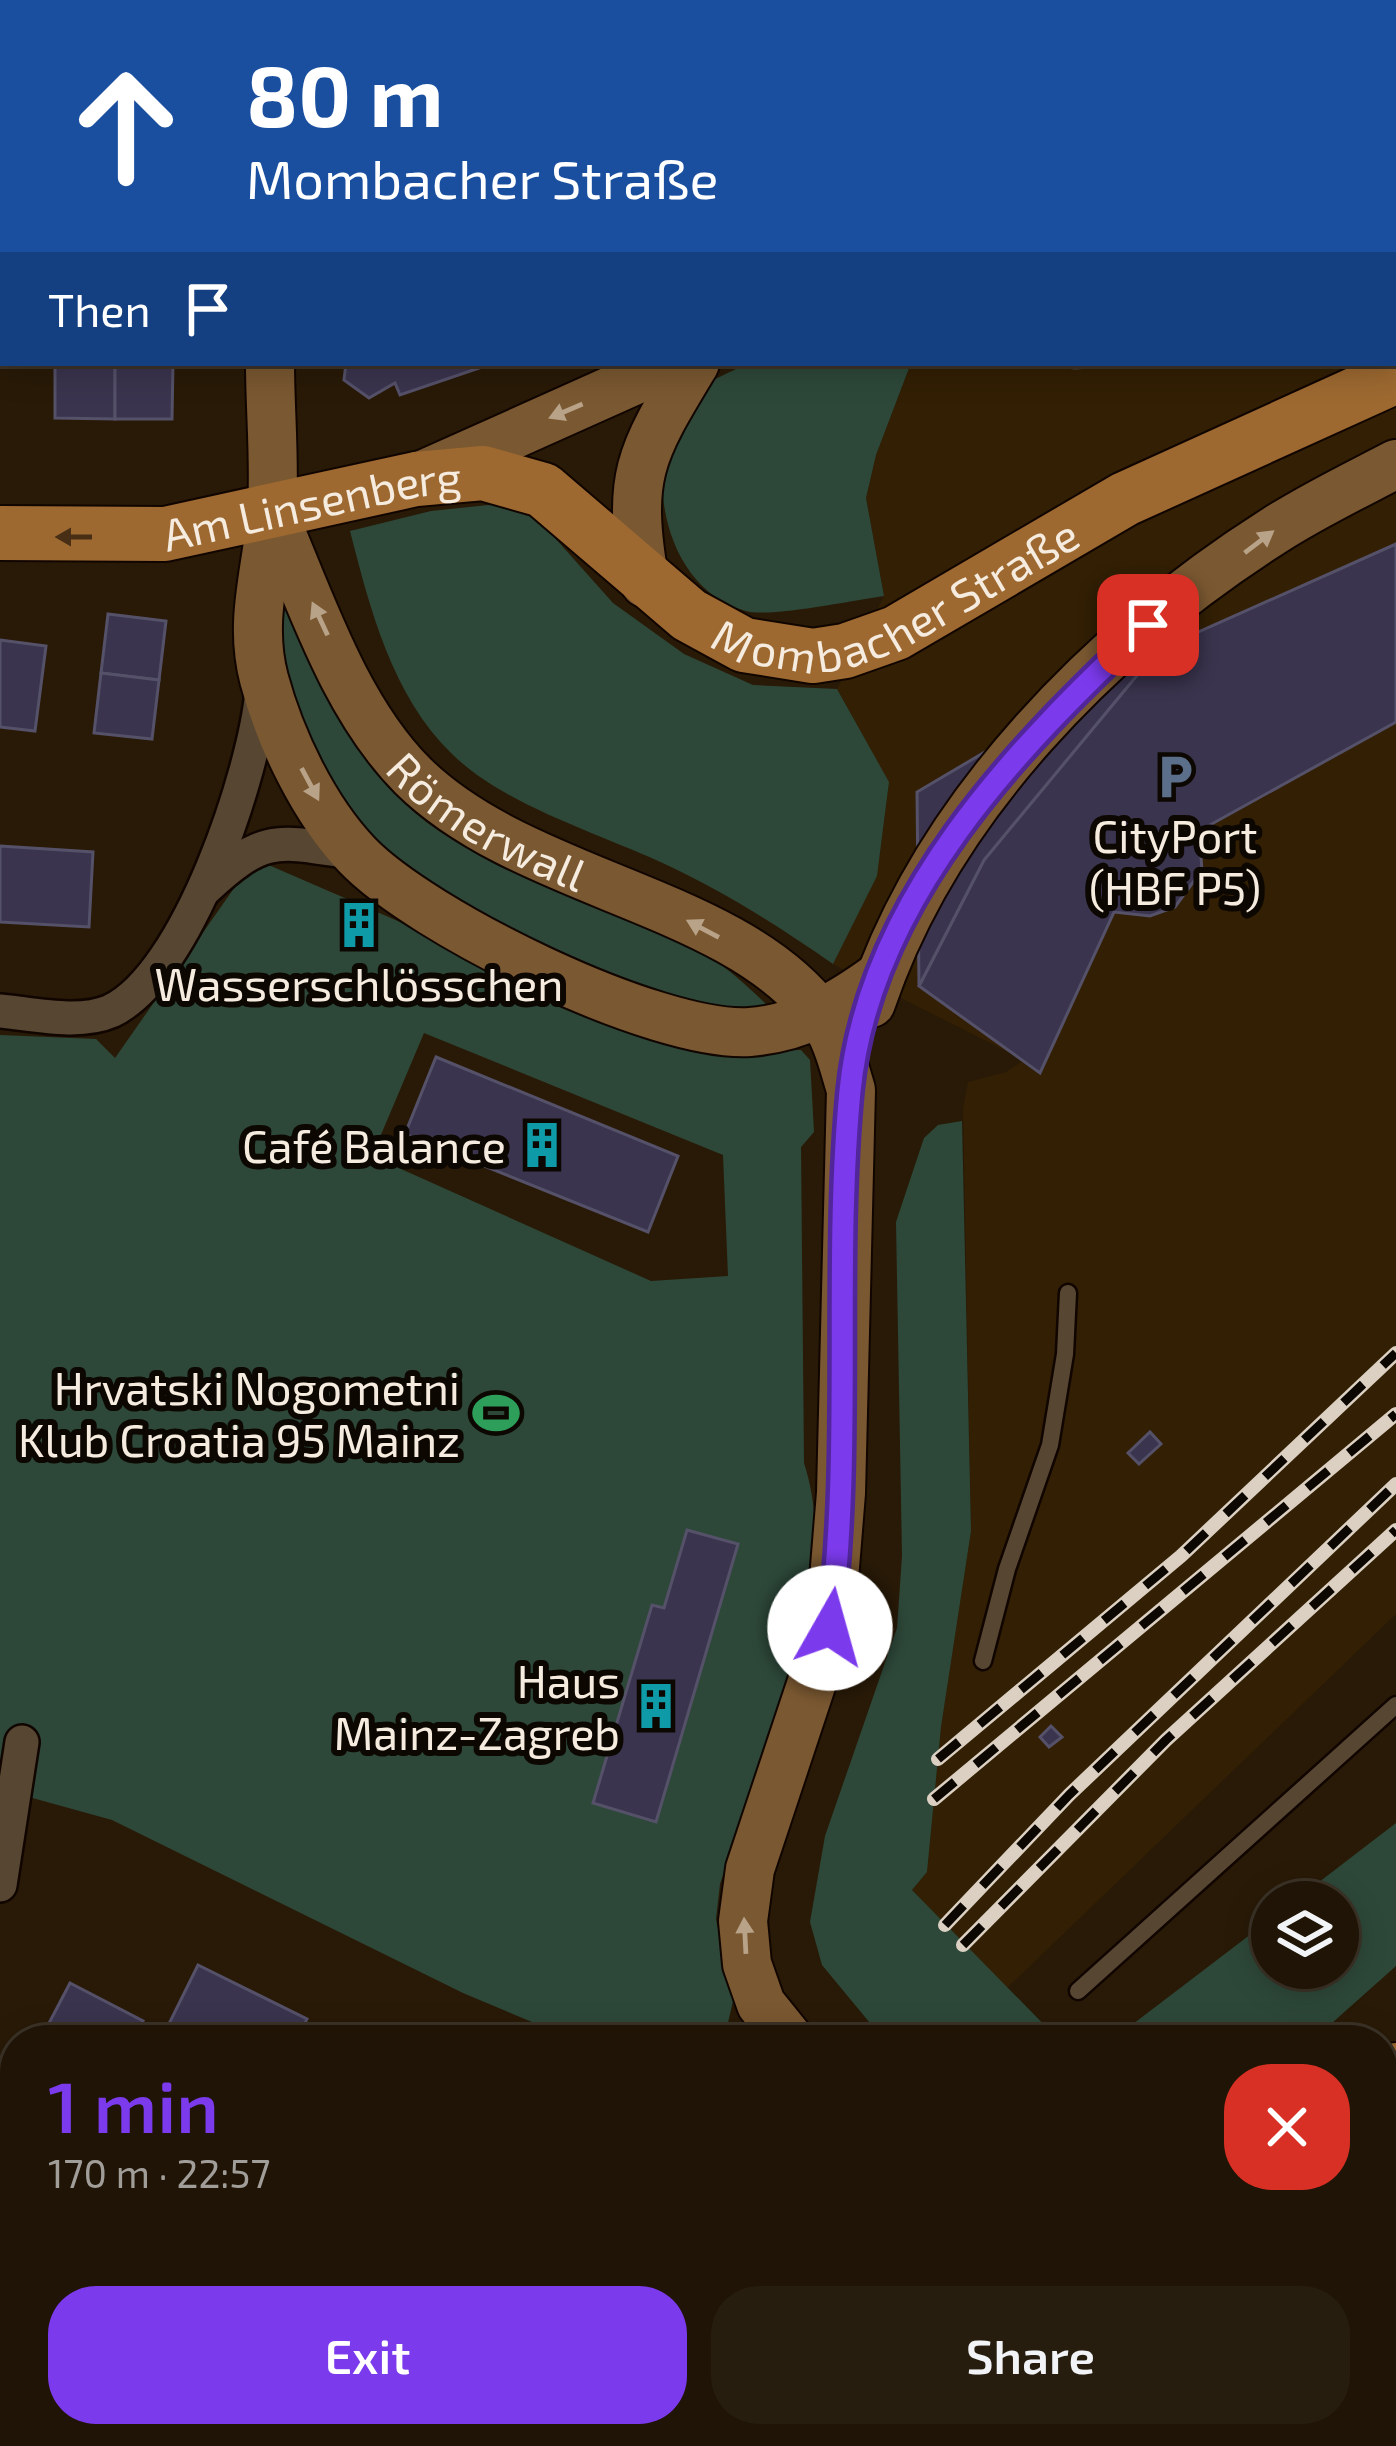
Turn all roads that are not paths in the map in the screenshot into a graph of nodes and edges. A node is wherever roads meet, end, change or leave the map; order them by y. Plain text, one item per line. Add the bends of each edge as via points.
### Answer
1 (270, 366) edge
2 (666, 366) edge
3 (692, 366) edge
4 (1396, 376) edge
5 (1396, 464) edge
6 (416, 478) junction
7 (272, 511) junction
8 (0, 533) edge
9 (645, 583) junction
10 (263, 677) junction
11 (356, 853) junction
12 (203, 890) junction
13 (875, 991) junction
14 (0, 1011) edge
15 (820, 1014) junction
16 (850, 1090) junction
17 (1068, 1293) dead end
18 (983, 1661) dead end
19 (1396, 1705) edge
20 (22, 1742) dead end
21 (0, 1886) edge
22 (1078, 1991) dead end
23 (778, 2025) edge

1 - 7 main road, Römerwall
2 -> 6 main road, Am Linsenberg
3 - 9 main road via 638,468
4 - 9 main road, Mombacher Straße via 1125,499 896,633 845,652 813,656 744,645
13 -> 5 main road via 958,831 1010,759 1071,697 1148,625 1275,530
6 - 7 main road, Am Linsenberg
6 - 9 main road, Mombacher Straße via 483,473 544,490
7 -> 8 main road, Am Linsenberg via 165,534
7 - 10 main road, Römerwall via 258,591
15 -> 7 main road, Römerwall via 743,951 491,837 414,777 364,713
10 -> 11 main road, Römerwall via 311,788
10 - 12 street, Römerwall via 253,761
11 - 12 street, Römerwall via 261,845
11 - 15 main road, Römerwall via 388,884 452,923 650,1013 744,1032
12 - 14 street, Römerwall via 150,978 112,1011
13 - 15 main road, Römerwall
13 - 16 main road
15 - 16 main road
23 -> 16 main road via 747,1964 743,1921 750,1869 830,1628
17 - 18 lane via 1050,1445
19 - 22 lane
20 - 21 street

